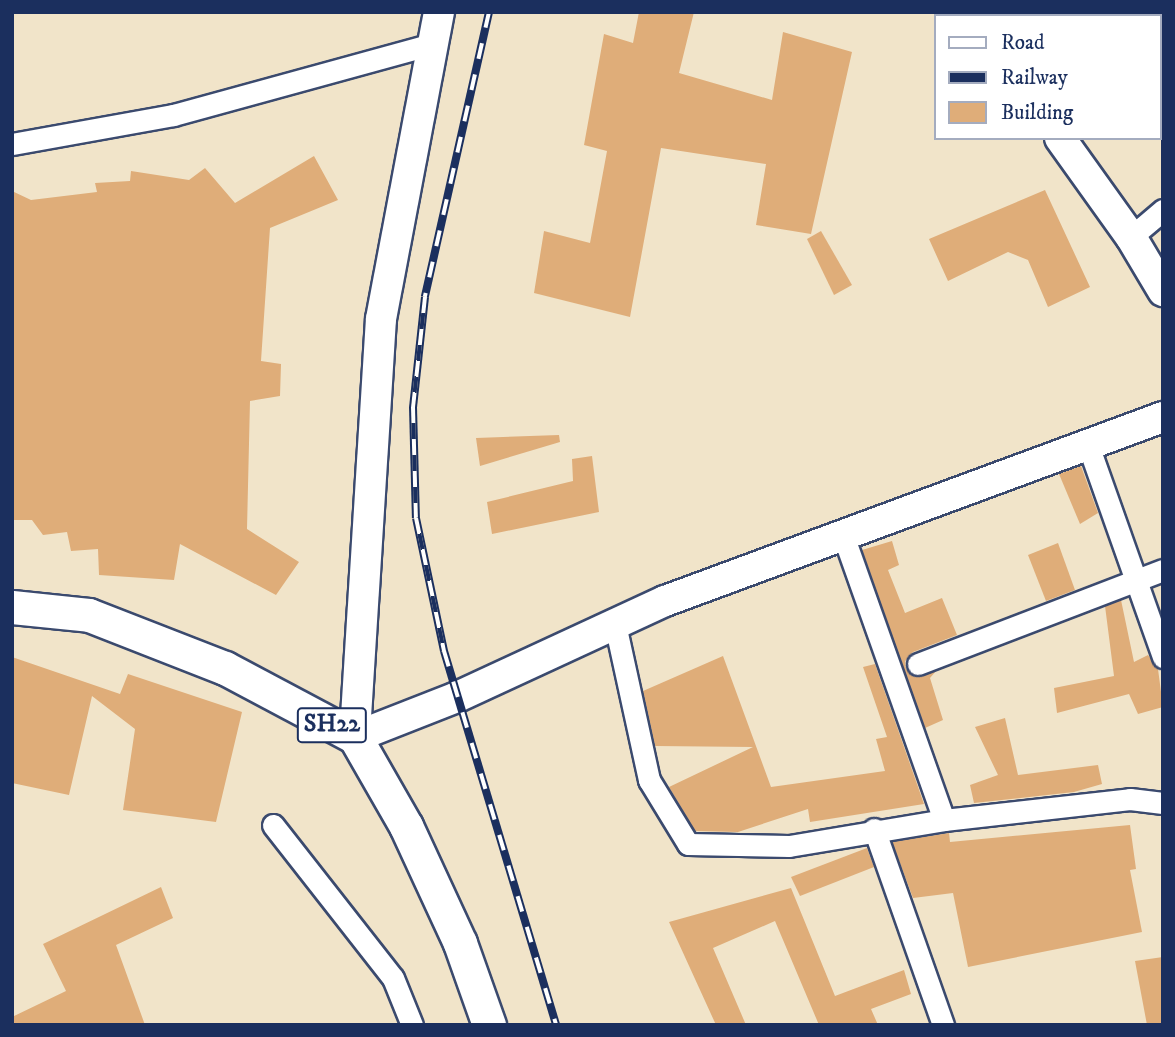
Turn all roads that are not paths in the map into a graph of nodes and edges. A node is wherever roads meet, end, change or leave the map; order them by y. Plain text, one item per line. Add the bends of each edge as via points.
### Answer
1 (439, 12) edge
2 (433, 44) junction
3 (1061, 140) edge
4 (12, 144) edge
5 (1163, 209) edge
6 (1131, 237) junction
7 (1163, 291) edge
8 (1163, 417) edge
9 (1088, 445) junction
10 (842, 535) junction
11 (1163, 570) edge
12 (1136, 580) junction
13 (12, 607) edge
14 (615, 624) junction
15 (1162, 652) edge
16 (918, 664) dead end
17 (355, 737) junction
18 (1163, 803) edge
19 (944, 820) junction
20 (274, 825) dead end
21 (874, 829) junction
22 (412, 1025) edge
23 (489, 1025) edge
24 (943, 1025) edge

1 - 2 street
2 - 4 street via 173,115
2 - 17 street via 382,319
3 - 6 street
5 - 6 street
6 - 7 street
8 - 9 street
9 - 10 street
9 - 12 street
10 - 14 street
10 - 19 street
11 - 12 street
12 - 15 street
12 - 16 street
13 - 17 main road, SH22 via 89,615 225,668
14 - 17 street via 457,697
14 - 21 street via 649,780 688,844 789,846
17 - 23 main road, SH22 via 405,826 449,920
18 - 19 street via 1130,799
19 - 21 street
20 - 22 street via 393,978
21 - 24 street

